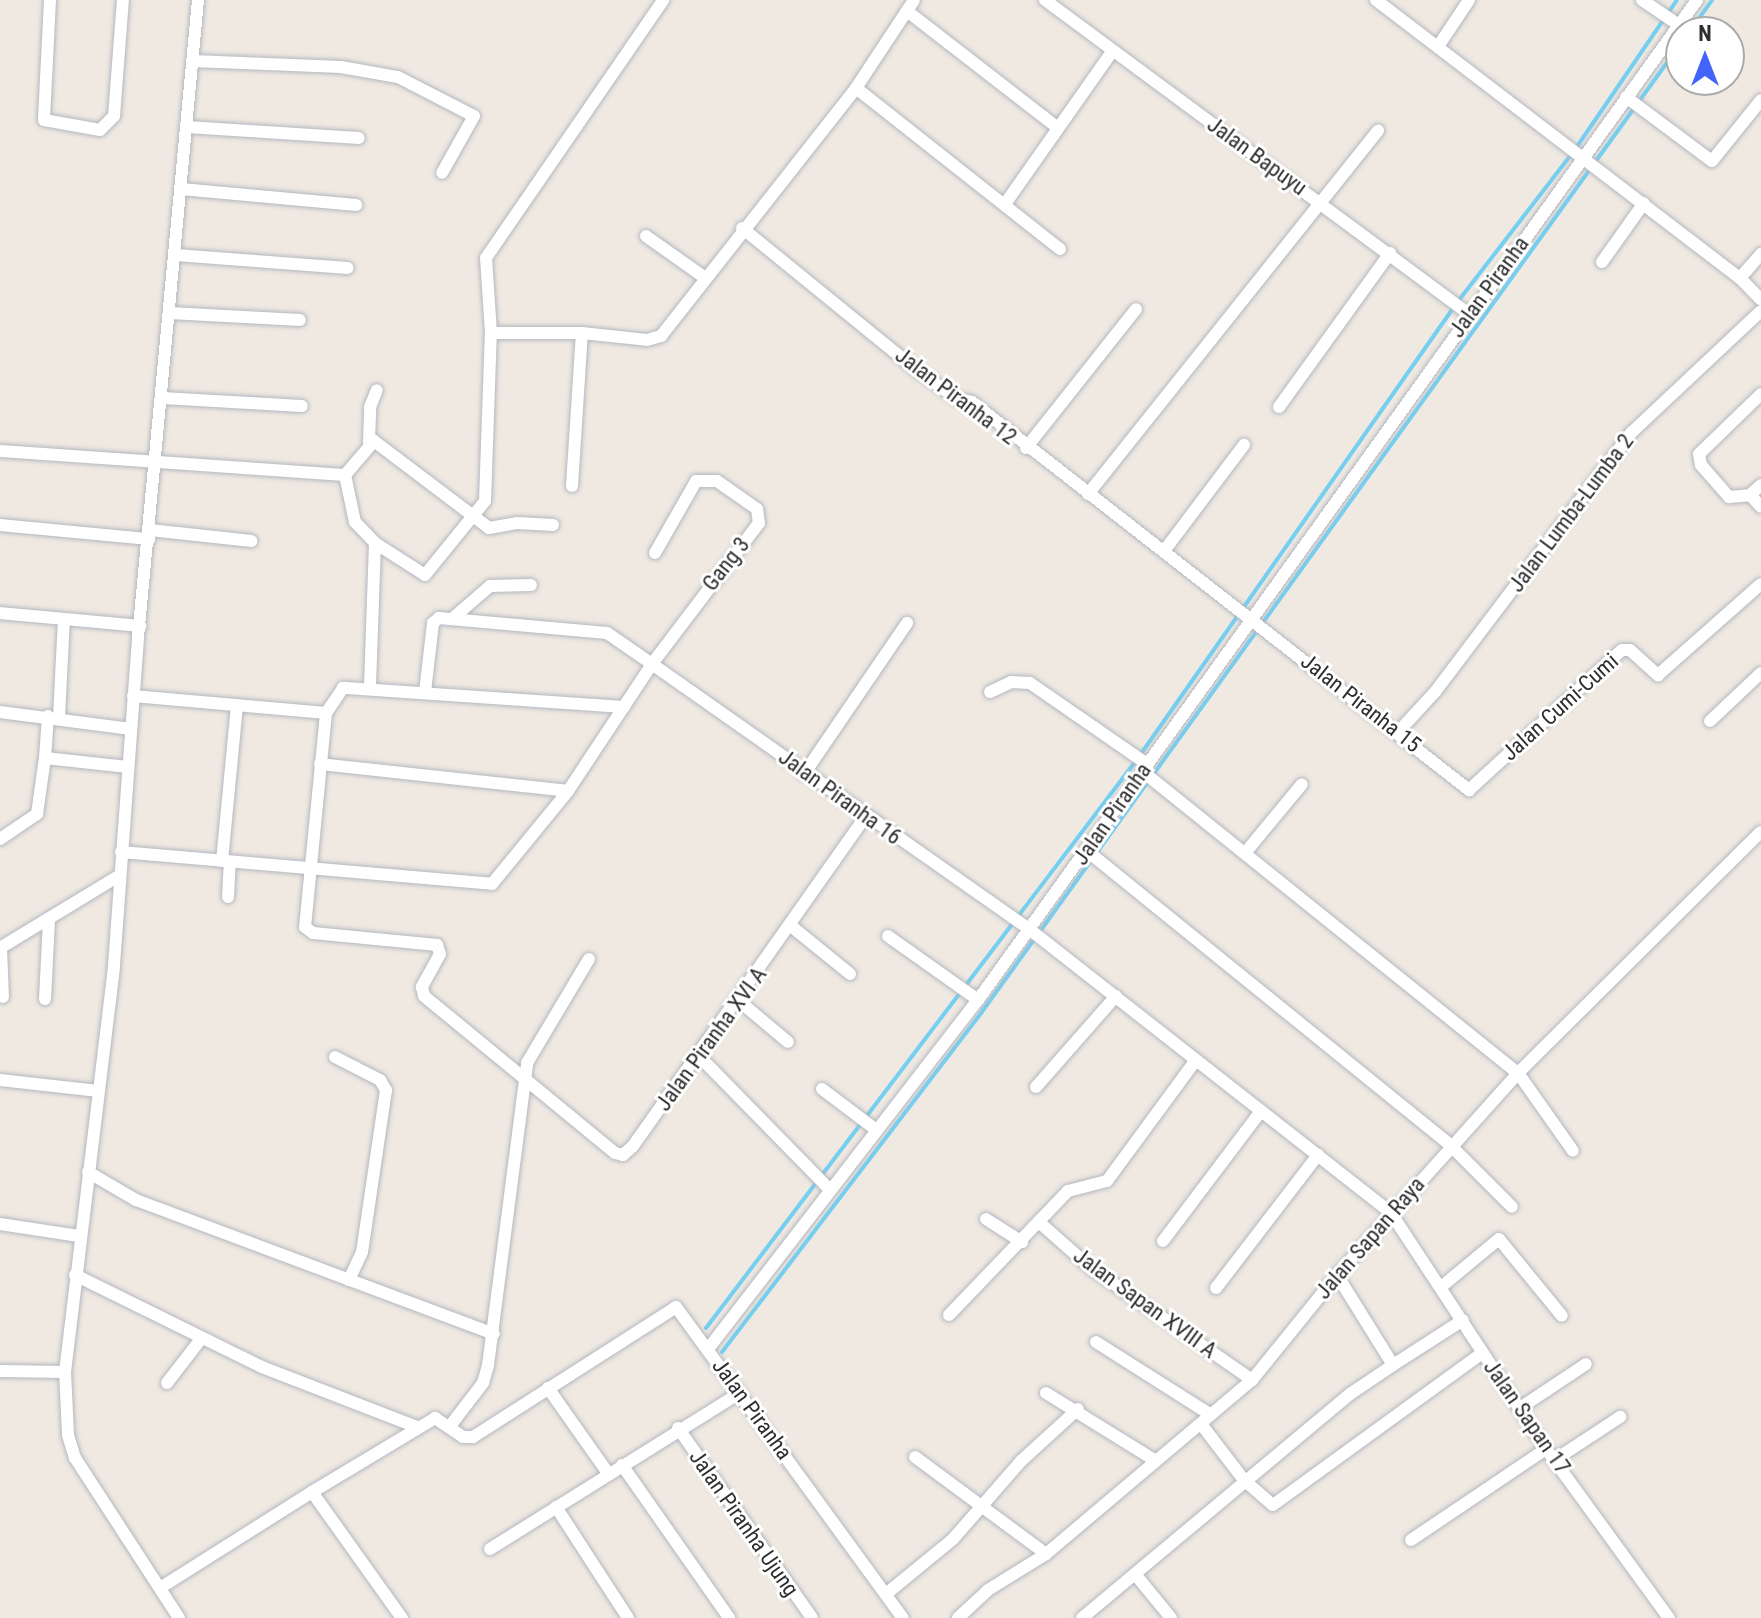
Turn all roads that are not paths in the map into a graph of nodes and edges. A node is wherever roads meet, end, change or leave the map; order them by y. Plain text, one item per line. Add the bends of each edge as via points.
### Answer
1 (50, 0) edge
2 (123, 0) edge
3 (198, 0) edge
4 (663, 0) edge
5 (1045, 0) edge
6 (1376, 0) edge
7 (1469, 0) edge
8 (1642, 0) edge
9 (910, 5) edge
10 (1666, 16) edge
11 (1665, 44) edge
12 (1439, 45) junction
13 (1112, 52) junction
14 (193, 61) junction
15 (856, 88) junction
16 (1626, 97) junction
17 (1761, 100) edge
18 (187, 127) junction
19 (1058, 128) junction
20 (1378, 131) dead end
21 (359, 138) dead end
22 (1586, 156) junction
23 (442, 173) dead end
24 (181, 189) junction
25 (1644, 203) junction
26 (1005, 204) junction
27 (1323, 204) junction
28 (356, 205) dead end
29 (742, 228) junction
30 (646, 236) dead end
31 (1060, 249) dead end
32 (1390, 253) junction
33 (1761, 254) edge
34 (176, 255) junction
35 (1602, 262) dead end
36 (348, 268) dead end
37 (704, 277) junction
38 (1740, 278) junction
39 (1761, 300) edge
40 (1136, 309) dead end
41 (1761, 311) edge
42 (170, 313) junction
43 (1469, 314) junction
44 (300, 320) dead end
45 (491, 333) junction
46 (582, 333) junction
47 (377, 390) dead end
48 (1761, 394) edge
49 (162, 398) junction
50 (302, 406) dead end
51 (1279, 407) dead end
52 (369, 442) junction
53 (1244, 445) dead end
54 (1026, 448) junction
55 (0, 451) edge
56 (157, 466) junction
57 (345, 475) junction
58 (1761, 485) edge
59 (572, 486) dead end
60 (1088, 494) junction
61 (1750, 495) junction
62 (1761, 507) edge
63 (468, 517) junction
64 (0, 525) edge
65 (553, 525) dead end
66 (150, 535) junction
67 (251, 541) dead end
68 (375, 543) junction
69 (1164, 551) junction
70 (655, 553) dead end
71 (1761, 584) edge
72 (531, 585) dead end
73 (0, 613) edge
74 (453, 618) junction
75 (1251, 618) junction
76 (64, 619) junction
77 (907, 623) dead end
78 (140, 626) junction
79 (652, 664) junction
80 (1761, 673) edge
81 (370, 686) junction
82 (425, 692) junction
83 (990, 692) dead end
84 (133, 696) junction
85 (237, 706) junction
86 (624, 707) junction
87 (0, 712) edge
88 (326, 713) junction
89 (54, 717) junction
90 (1710, 721) dead end
91 (131, 729) junction
92 (1399, 731) junction
93 (45, 758) junction
94 (320, 764) junction
95 (128, 767) junction
96 (1145, 768) junction
97 (804, 774) junction
98 (1302, 784) dead end
99 (1469, 790) joint
100 (568, 791) junction
101 (865, 817) junction
102 (1761, 832) edge
103 (0, 839) edge
104 (1086, 850) junction
105 (121, 852) junction
106 (1245, 853) junction
107 (226, 861) junction
108 (308, 871) junction
109 (120, 875) junction
110 (228, 897) dead end
111 (49, 919) junction
112 (791, 926) junction
113 (1029, 929) junction
114 (888, 936) dead end
115 (0, 948) edge
116 (589, 959) dead end
117 (850, 974) dead end
118 (1116, 996) junction
119 (3, 997) dead end
120 (45, 999) dead end
121 (738, 1000) junction
122 (978, 1000) junction
123 (788, 1042) dead end
124 (698, 1055) junction
125 (335, 1057) dead end
126 (1196, 1060) junction
127 (1518, 1073) junction
128 (0, 1080) edge
129 (524, 1080) junction
130 (1036, 1087) dead end
131 (822, 1089) dead end
132 (98, 1091) junction
133 (1261, 1111) junction
134 (875, 1129) junction
135 (1451, 1146) junction
136 (1573, 1151) dead end
137 (1318, 1155) junction
138 (88, 1172) junction
139 (829, 1189) junction
140 (1512, 1207) dead end
141 (1391, 1213) junction
142 (986, 1219) dead end
143 (1040, 1223) junction
144 (0, 1224) edge
145 (79, 1236) junction
146 (1163, 1241) dead end
147 (1022, 1242) junction
148 (75, 1275) junction
149 (1337, 1275) junction
150 (349, 1280) junction
151 (1441, 1287) junction
152 (1216, 1288) dead end
153 (949, 1315) dead end
154 (1562, 1316) dead end
155 (1463, 1320) junction
156 (494, 1334) junction
157 (201, 1339) junction
158 (1096, 1342) dead end
159 (708, 1349) junction
160 (1482, 1353) junction
161 (1586, 1364) dead end
162 (1393, 1365) junction
163 (0, 1371) edge
164 (65, 1372) junction
165 (1252, 1380) junction
166 (167, 1383) dead end
167 (548, 1388) junction
168 (740, 1393) junction
169 (1046, 1393) dead end
170 (1520, 1408) junction
171 (1078, 1409) junction
172 (1620, 1417) dead end
173 (1206, 1420) junction
174 (450, 1426) junction
175 (417, 1427) junction
176 (678, 1428) junction
177 (1546, 1449) junction
178 (915, 1457) dead end
179 (1556, 1459) junction
180 (1156, 1461) junction
181 (622, 1465) junction
182 (608, 1473) junction
183 (1244, 1480) junction
184 (312, 1492) junction
185 (556, 1507) junction
186 (985, 1507) junction
187 (1411, 1540) dead end
188 (490, 1549) dead end
189 (1046, 1554) junction
190 (1135, 1574) junction
191 (160, 1588) junction
192 (886, 1594) junction
193 (179, 1618) edge
194 (402, 1618) edge
195 (628, 1618) edge
196 (729, 1618) edge
197 (812, 1618) edge
198 (903, 1618) edge
199 (958, 1618) edge
200 (1082, 1618) edge
201 (1171, 1618) edge
202 (1669, 1618) edge

1 - 2 street via 44,120 100,130 114,116
3 - 14 street
4 - 45 street via 486,258
5 - 13 street, Jalan Bapuyu
6 - 12 street
7 - 12 street
8 - 10 street
9 - 15 street
9 - 19 street
11 - 16 street, Jalan Piranha
12 - 22 street
13 - 19 street
13 - 27 street, Jalan Bapuyu
14 - 18 street
14 - 23 street via 341,67 398,77 474,116
15 - 26 street
15 - 29 street
16 - 17 street via 1712,161
16 - 22 street, Jalan Piranha
18 - 21 street
18 - 24 street
19 - 26 street
20 - 27 street
22 - 25 street
22 - 43 street, Jalan Piranha
24 - 28 street
24 - 34 street
25 - 35 street
25 - 38 street
26 - 31 street
27 - 32 street, Jalan Bapuyu
27 - 60 street
29 - 37 street
29 - 54 street, Jalan Piranha 12 via 914,368 957,399 972,402
30 - 37 street
32 - 43 street, Jalan Bapuyu
32 - 51 street
33 - 38 street
34 - 36 street
34 - 42 street
37 - 46 street via 668,330 654,340
38 - 39 street
40 - 54 street
41 - 92 street, Jalan Lumba-Lumba 2 via 1631,433 1435,692
42 - 44 street
42 - 49 street
43 - 75 street, Jalan Piranha
45 - 46 street
45 - 63 street via 485,501
46 - 59 street
47 - 52 street via 370,407
48 - 61 street via 1699,454 1701,465 1729,497
49 - 50 street
49 - 56 street
52 - 57 street
52 - 63 street via 386,448
53 - 69 street
54 - 60 street, Jalan Piranha 12
55 - 56 street
56 - 57 street
56 - 66 street
57 - 68 street via 352,518
58 - 61 street
60 - 69 street, Jalan Piranha 12
61 - 62 street
63 - 65 street via 496,531 517,523
63 - 68 street via 425,575
64 - 66 street
66 - 67 street
66 - 78 street
68 - 81 street
69 - 75 street, Jalan Piranha 12
70 - 79 street, Gang 3 via 696,481 717,481 757,509 759,523
71 - 99 street, Jalan Cumi-Cumi via 1658,675 1630,650 1622,650
72 - 74 street via 481,589
73 - 76 street
74 - 79 street, Jalan Piranha 16 via 607,633
74 - 82 street via 433,623
75 - 92 street, Jalan Piranha 15
75 - 96 street, Jalan Piranha
76 - 78 street
76 - 89 street
77 - 97 street
78 - 84 street
79 - 86 street
79 - 97 street, Jalan Piranha 16
80 - 90 street
81 - 82 street
81 - 88 street via 343,688
82 - 86 street
83 - 96 street via 1011,682 1030,683
84 - 85 street
84 - 91 street
85 - 88 street
85 - 107 street
86 - 100 street
87 - 89 street
88 - 94 street
89 - 91 street
89 - 93 street
91 - 95 street
92 - 99 street, Jalan Piranha 15
93 - 95 street
93 - 103 street via 37,814
94 - 100 street
94 - 108 street
95 - 105 street
96 - 104 street, Jalan Piranha
96 - 106 street
97 - 101 street, Jalan Piranha 16
98 - 106 street
100 - 108 street via 492,884
101 - 112 street, Jalan Piranha XVI A via 823,871
101 - 113 street, Jalan Piranha 16
102 - 127 street, Jalan Sapan Raya
104 - 113 street, Jalan Piranha
104 - 135 street
105 - 107 street
105 - 109 street
106 - 127 street
107 - 108 street
107 - 110 street
108 - 129 street via 307,932 437,945 440,954 422,987 424,996
109 - 111 street
109 - 132 street
111 - 115 street
111 - 120 street
112 - 117 street
112 - 121 street, Jalan Piranha XVI A
113 - 118 street, Jalan Piranha 16
113 - 122 street, Jalan Piranha
114 - 122 street
115 - 119 street
116 - 129 street via 537,1043
118 - 126 street, Jalan Piranha 16
118 - 130 street
121 - 123 street
121 - 124 street, Jalan Piranha XVI A
122 - 134 street, Jalan Piranha
124 - 129 street, Jalan Piranha XVI A via 623,1155
124 - 139 street
125 - 150 street via 380,1080 386,1090 362,1252
126 - 133 street, Jalan Sapan 17
126 - 143 street via 1107,1181 1095,1188 1073,1188
127 - 135 street, Jalan Sapan Raya
127 - 136 street
128 - 132 street
129 - 156 street
131 - 134 street
132 - 138 street
133 - 137 street, Jalan Sapan 17
133 - 146 street
134 - 139 street, Jalan Piranha
135 - 140 street
135 - 141 street, Jalan Sapan Raya
137 - 141 street, Jalan Sapan 17
137 - 152 street
138 - 145 street
138 - 150 street via 136,1200
139 - 159 street, Jalan Piranha
141 - 149 street, Jalan Sapan Raya
141 - 151 street, Jalan Sapan 17
142 - 147 street
143 - 147 street
143 - 165 street, Jalan Sapan XVIII A via 1091,1268
144 - 145 street
145 - 148 street
147 - 153 street
148 - 157 street
148 - 164 street
149 - 162 street
149 - 165 street, Jalan Sapan Raya
150 - 156 street
151 - 154 street via 1499,1239
151 - 155 street, Jalan Sapan 17
155 - 160 street, Jalan Sapan 17
155 - 162 street
156 - 174 street via 483,1383
157 - 166 street
157 - 175 street
158 - 173 street
159 - 167 street via 684,1312 667,1309
159 - 168 street, Jalan Piranha
160 - 170 street, Jalan Sapan 17
160 - 183 street via 1279,1502 1266,1502
161 - 170 street
162 - 183 street
163 - 164 street
164 - 191 street via 68,1435 75,1458
165 - 173 street, Jalan Sapan Raya
167 - 174 street via 473,1437 463,1437
167 - 182 street
168 - 176 street
168 - 192 street, Jalan Piranha
169 - 171 street
170 - 177 street, Jalan Sapan 17
171 - 180 street
171 - 186 street via 1021,1461
172 - 179 street
173 - 180 street, Jalan Sapan Raya
173 - 183 street
174 - 175 street via 435,1418
175 - 184 street
176 - 181 street
176 - 197 street, Jalan Piranha Ujung
177 - 179 street, Jalan Sapan 17
177 - 187 street
178 - 186 street
179 - 202 street, Jalan Sapan 17
180 - 189 street, Jalan Sapan Raya
181 - 182 street
181 - 196 street
182 - 185 street
183 - 190 street
184 - 191 street
184 - 194 street
185 - 188 street
185 - 195 street
186 - 189 street
186 - 192 street
189 - 199 street, Jalan Sapan Raya via 988,1590
190 - 200 street
190 - 201 street
191 - 193 street
192 - 198 street, Jalan Piranha

